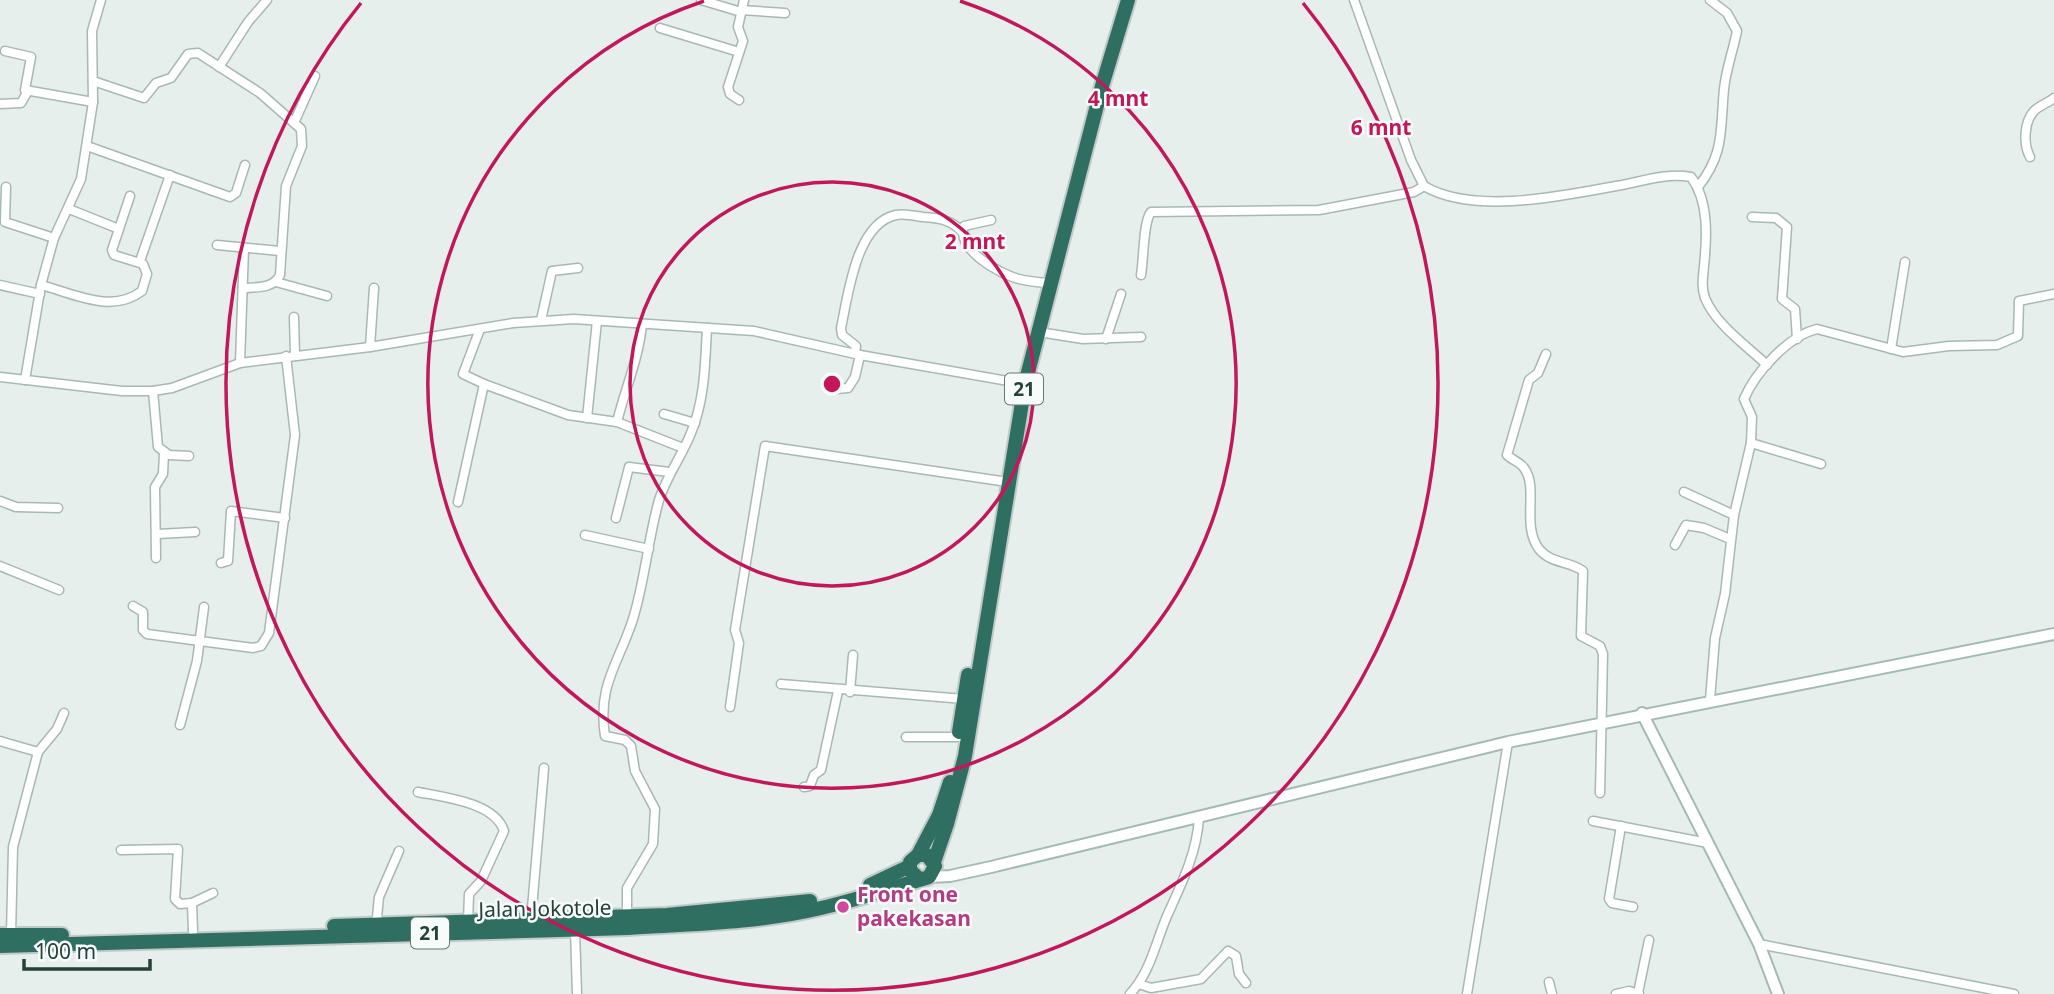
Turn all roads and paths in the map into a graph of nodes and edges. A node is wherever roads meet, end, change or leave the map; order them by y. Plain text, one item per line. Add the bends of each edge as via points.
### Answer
1 (101, 0) edge
2 (267, 0) edge
3 (701, 0) edge
4 (744, 0) edge
5 (1122, 0) edge
6 (1128, 0) edge
7 (1354, 0) edge
8 (1710, 0) edge
9 (741, 11) junction
10 (785, 13) dead end
11 (660, 29) dead end
12 (5, 51) dead end
13 (739, 52) junction
14 (219, 67) junction
15 (315, 76) dead end
16 (93, 81) junction
17 (28, 91) junction
18 (2054, 98) edge
19 (739, 100) dead end
20 (93, 102) junction
21 (0, 104) edge
22 (294, 123) junction
23 (88, 146) junction
24 (2030, 157) dead end
25 (245, 165) dead end
26 (170, 175) junction
27 (1424, 186) junction
28 (6, 187) dead end
29 (1698, 187) junction
30 (130, 196) dead end
31 (69, 209) junction
32 (1752, 217) dead end
33 (991, 220) dead end
34 (118, 229) junction
35 (962, 232) junction
36 (54, 238) junction
37 (217, 245) dead end
38 (244, 247) junction
39 (280, 251) junction
40 (140, 261) junction
41 (1905, 262) dead end
42 (578, 268) dead end
43 (1141, 275) dead end
44 (276, 282) junction
45 (1046, 283) junction
46 (0, 285) edge
47 (243, 288) junction
48 (374, 288) dead end
49 (41, 290) junction
50 (1121, 294) dead end
51 (2054, 294) edge
52 (327, 296) dead end
53 (293, 317) dead end
54 (541, 320) junction
55 (597, 321) junction
56 (642, 324) junction
57 (707, 328) junction
58 (480, 329) junction
59 (1039, 332) junction
60 (1141, 337) dead end
61 (1106, 339) junction
62 (1797, 339) junction
63 (370, 347) junction
64 (1891, 349) junction
65 (858, 354) junction
66 (290, 355) junction
67 (1546, 355) dead end
68 (240, 363) junction
69 (1767, 365) junction
70 (0, 377) edge
71 (25, 380) junction
72 (1022, 383) junction
73 (484, 384) junction
74 (836, 389) dead end
75 (153, 391) junction
76 (664, 414) dead end
77 (587, 418) junction
78 (617, 422) junction
79 (695, 423) junction
80 (1751, 443) junction
81 (683, 448) junction
82 (164, 453) junction
83 (189, 456) dead end
84 (1821, 464) dead end
85 (669, 472) junction
86 (1001, 481) junction
87 (1684, 492) dead end
88 (0, 501) edge
89 (458, 502) dead end
90 (58, 508) dead end
91 (1734, 515) junction
92 (285, 518) junction
93 (615, 518) dead end
94 (195, 532) dead end
95 (158, 534) junction
96 (585, 536) dead end
97 (1730, 539) junction
98 (1675, 545) dead end
99 (649, 550) junction
100 (156, 558) dead end
101 (220, 562) dead end
102 (0, 566) edge
103 (59, 590) dead end
104 (133, 606) dead end
105 (204, 607) dead end
106 (980, 626) junction
107 (2054, 634) edge
108 (200, 642) junction
109 (853, 655) dead end
110 (781, 684) dead end
111 (838, 691) junction
112 (850, 692) junction
113 (964, 699) junction
114 (1710, 701) junction
115 (730, 706) dead end
116 (64, 713) dead end
117 (1642, 713) junction
118 (1602, 721) junction
119 (180, 725) dead end
120 (906, 737) dead end
121 (959, 737) junction
122 (0, 741) edge
123 (1508, 742) junction
124 (38, 752) junction
125 (544, 768) dead end
126 (804, 787) dead end
127 (418, 792) dead end
128 (1600, 793) dead end
129 (1199, 818) junction
130 (1593, 821) dead end
131 (1621, 826) junction
132 (1708, 843) junction
133 (121, 850) dead end
134 (399, 851) dead end
135 (924, 867) junction
136 (213, 892) dead end
137 (192, 903) junction
138 (1633, 907) dead end
139 (627, 916) junction
140 (531, 920) junction
141 (468, 922) junction
142 (575, 924) junction
143 (433, 928) junction
144 (376, 930) junction
145 (193, 931) junction
146 (4, 939) edge
147 (1648, 940) dead end
148 (1759, 944) junction
149 (1549, 982) dead end
150 (1246, 983) dead end
151 (1139, 984) junction
152 (577, 994) edge
153 (1130, 994) edge
154 (1467, 994) edge
155 (1552, 994) edge
156 (1616, 994) edge
157 (1639, 994) edge
158 (1778, 994) edge
159 (2014, 994) edge

1 - 16 street via 92,31
2 - 14 street
3 - 9 street
4 - 9 street
5 - 45 highway, 21
6 - 59 highway, 21
7 - 27 street
8 - 29 street via 1727,13 1737,31 1724,89 1720,150
9 - 10 street
9 - 13 street
11 - 13 street
12 - 17 street via 31,57 24,86
13 - 19 street via 728,87
14 - 16 street via 193,52 188,54 171,78 156,83 144,98
14 - 22 street via 260,93
15 - 22 street
16 - 20 street
17 - 20 street
17 - 21 street via 21,103
18 - 24 street via 2037,108 2026,126
20 - 23 street
22 - 39 street via 301,129 302,145 286,186
23 - 26 street
23 - 31 street
25 - 26 street via 236,193 230,197
26 - 40 street
27 - 29 street via 1492,201 1584,192 1678,175 1690,177
27 - 43 street via 1319,210 1151,212 1145,220
28 - 36 street via 5,222
29 - 69 street via 1703,205 1702,286 1706,300 1725,326
30 - 34 street
31 - 34 street
31 - 36 street
32 - 62 street via 1776,218 1787,227 1783,299 1796,309
33 - 35 street via 969,223
34 - 40 street via 114,255
35 - 45 street via 975,256 1017,279
35 - 65 street via 948,221 899,214 867,238 856,261 841,328
36 - 49 street
37 - 38 street
38 - 39 street
38 - 47 street
39 - 44 street
40 - 49 street via 147,274 142,291 122,303
41 - 64 street
42 - 54 street via 552,271
44 - 47 street
44 - 52 street
45 - 72 highway, 21
46 - 49 street
47 - 68 street
48 - 63 street
49 - 71 street
50 - 61 street
51 - 64 street via 2019,300 2018,336 2007,342
53 - 66 street
54 - 55 street
54 - 58 street
55 - 56 street
55 - 77 street
56 - 57 street
56 - 78 street
57 - 65 street via 782,335
57 - 79 street via 703,396
58 - 63 street
58 - 73 street via 463,374
59 - 61 street
59 - 72 highway, 21
60 - 61 street
62 - 64 street via 1817,329
62 - 69 street
63 - 66 street
65 - 72 street
65 - 74 street via 853,382 844,391
66 - 68 street
66 - 92 street via 295,435
67 - 118 street via 1538,373 1529,380 1507,455 1528,475 1529,517 1539,549 1551,560 1583,571 1581,636 1603,648
68 - 75 street
69 - 80 street via 1744,399 1752,417
70 - 71 street
71 - 75 street
72 - 86 highway, 21
72 - 106 highway, 21
73 - 77 street
73 - 89 street
75 - 82 street via 159,447
76 - 79 street
77 - 78 street
78 - 81 street
79 - 81 street
80 - 84 street
80 - 91 street
81 - 85 street
82 - 83 street
82 - 95 street via 163,474 155,487
85 - 93 street via 629,467
85 - 99 street
86 - 106 highway, 21
86 - 115 street via 765,446 734,630 738,643
87 - 91 street
88 - 90 street via 16,507
91 - 97 street
92 - 101 street via 231,511 228,561
92 - 108 street via 270,634 253,648
94 - 95 street
95 - 100 street
96 - 99 street
97 - 98 street via 1686,525
97 - 114 street
99 - 139 street via 627,640 606,683 605,736 631,746 635,771 655,809 653,844 626,888
102 - 103 street
104 - 108 street via 144,615 145,633
105 - 108 street
106 - 113 highway, 21
106 - 135 highway, 21 via 965,756
107 - 114 main road
108 - 119 street
109 - 112 street
110 - 111 street
111 - 112 street
111 - 126 street via 821,770 810,786
112 - 113 street
113 - 121 highway, 21
114 - 117 main road
116 - 124 street
117 - 118 main road
117 - 132 main road
118 - 123 main road
118 - 128 street
120 - 121 street
121 - 135 highway, 21
122 - 124 street
123 - 129 main road
123 - 154 street
124 - 146 street via 10,860
125 - 140 street
127 - 141 street via 479,808 502,825 481,881 469,894
129 - 135 main road via 963,874
129 - 151 street via 1180,891
130 - 131 street
131 - 132 street
131 - 138 street via 1609,898 1612,903
132 - 148 main road
133 - 137 street via 178,849 175,899 180,904
134 - 144 street via 379,897
135 - 139 highway, Jalan Jokotole / 21 via 806,902
135 - 142 highway, Jalan Jokotole / 21 via 845,902 787,915 682,925
136 - 137 street
137 - 145 street
139 - 142 highway, Jalan Jokotole / 21
140 - 141 highway, Jalan Jokotole / 21
140 - 142 highway, Jalan Jokotole / 21
141 - 143 highway, Jalan Jokotole / 21
142 - 143 highway, Jalan Jokotole / 21
142 - 152 street
143 - 144 highway, Jalan Jokotole / 21
144 - 145 highway, Jalan Jokotole / 21
144 - 146 highway, Jalan Jokotole / 21
145 - 146 highway, Jalan Jokotole / 21
147 - 157 street
148 - 158 main road
148 - 159 street
149 - 155 street
150 - 151 street via 1234,952 1228,951 1201,979 1161,987
151 - 153 street
156 - 157 street

